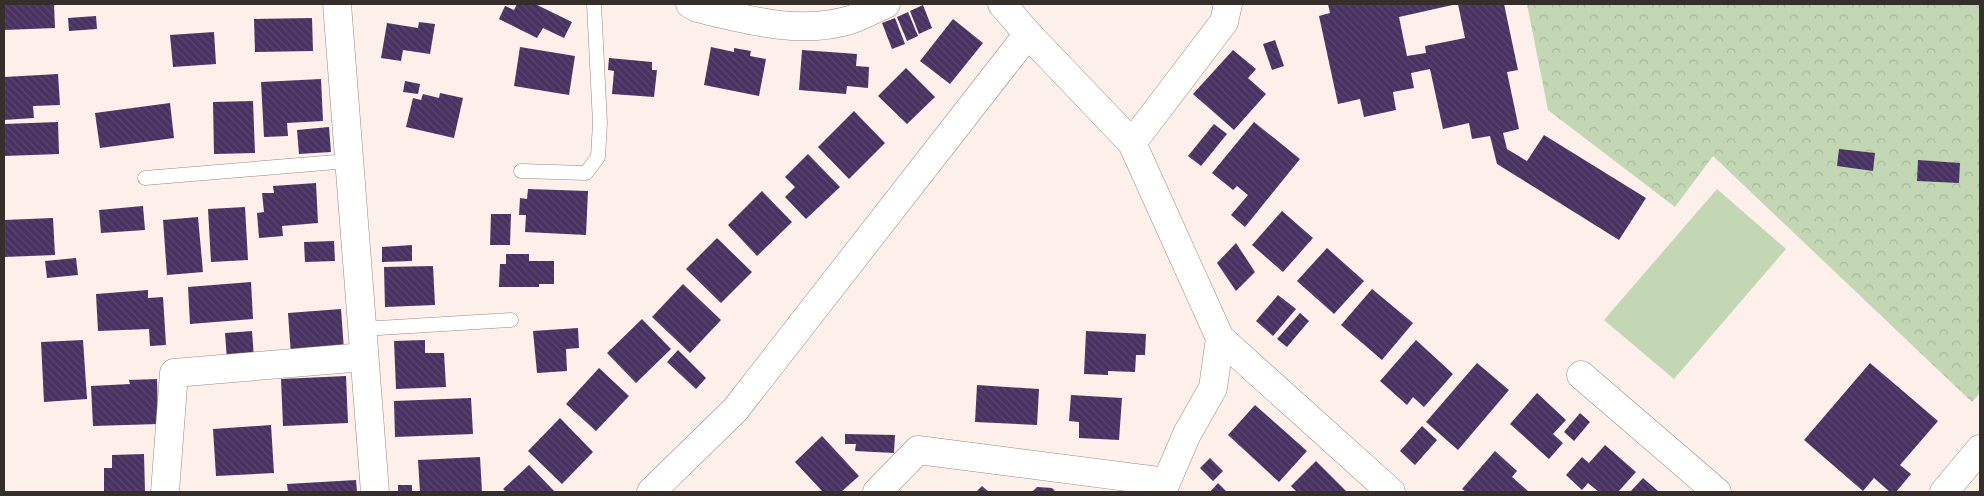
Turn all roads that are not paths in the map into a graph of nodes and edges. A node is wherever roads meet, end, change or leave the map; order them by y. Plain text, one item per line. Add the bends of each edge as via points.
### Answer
1 (337, 4) edge
2 (594, 4) edge
3 (690, 4) edge
4 (886, 4) edge
5 (1002, 4) edge
6 (1228, 4) edge
7 (1028, 34) junction
8 (1132, 143) junction
9 (348, 161) junction
10 (521, 171) dead end
11 (145, 178) dead end
12 (511, 320) dead end
13 (362, 329) junction
14 (1220, 338) junction
15 (364, 357) junction
16 (1581, 375) dead end
17 (1980, 449) edge
18 (1164, 487) edge
19 (165, 492) edge
20 (375, 492) edge
21 (651, 492) edge
22 (877, 492) edge
23 (1392, 492) edge
24 (1717, 492) edge
25 (1944, 492) edge

1 - 9 street
2 - 10 lane via 600,123 598,158 586,173
3 - 4 street via 761,23 809,27 850,20
5 - 7 street
6 - 8 street via 1224,22
7 - 8 street
7 - 21 street via 735,410
8 - 14 street
9 - 11 lane
9 - 13 street
12 - 13 lane
13 - 15 street
14 - 18 street via 1213,388 1187,434
14 - 23 street
15 - 19 street via 174,373
15 - 20 street
16 - 24 street
17 - 25 street
18 - 22 street via 918,450

